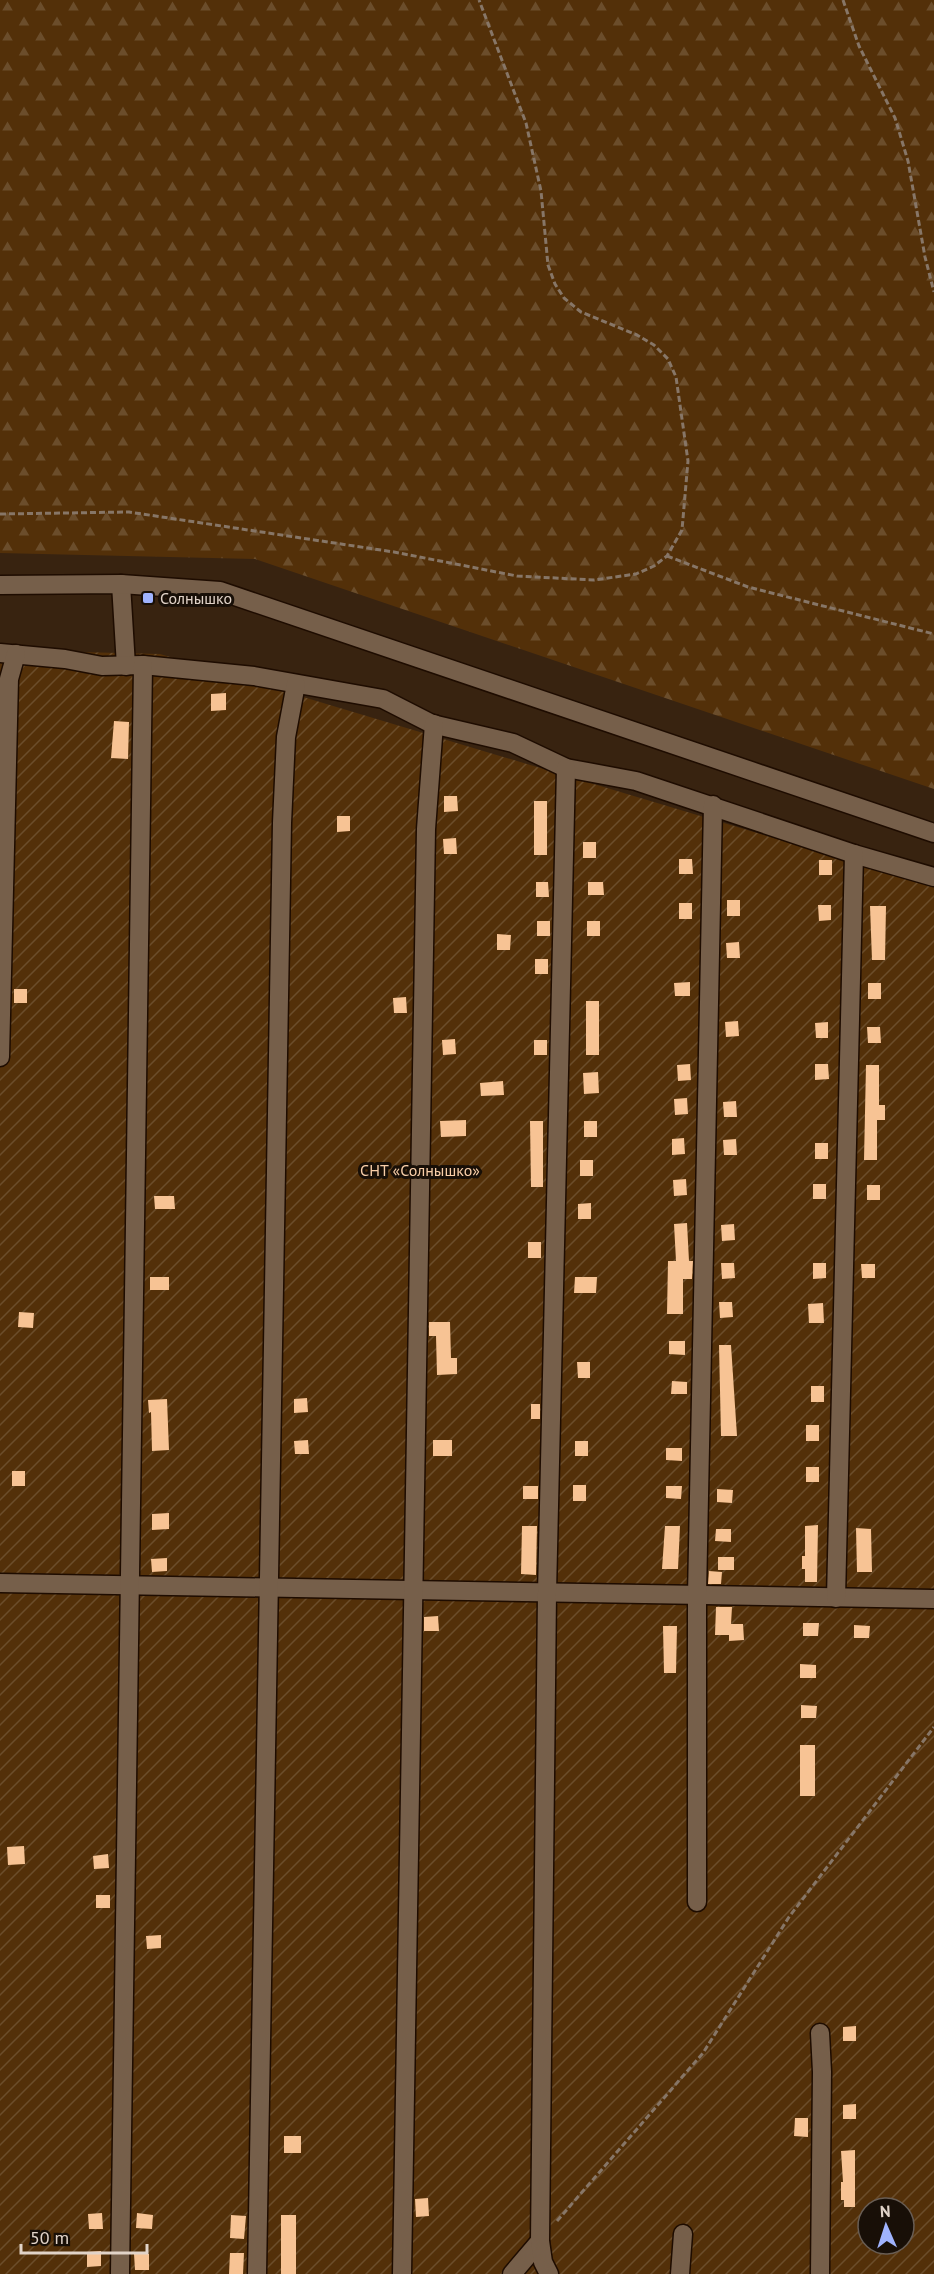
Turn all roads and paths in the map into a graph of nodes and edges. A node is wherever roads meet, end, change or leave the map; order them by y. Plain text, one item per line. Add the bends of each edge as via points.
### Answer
1 (479, 0) edge
2 (843, 0) edge
3 (934, 292) edge
4 (0, 513) edge
5 (667, 556) junction
6 (121, 584) junction
7 (0, 585) edge
8 (934, 634) edge
9 (8, 653) edge
10 (134, 666) junction
11 (296, 684) junction
12 (434, 724) junction
13 (566, 768) junction
14 (713, 805) junction
15 (934, 833) edge
16 (854, 854) junction
17 (934, 877) edge
18 (0, 1057) edge
19 (0, 1583) edge
20 (130, 1586) junction
21 (268, 1588) junction
22 (414, 1590) junction
23 (547, 1593) junction
24 (697, 1596) junction
25 (836, 1598) junction
26 (934, 1599) edge
27 (934, 1727) edge
28 (697, 1902) dead end
29 (820, 2033) dead end
30 (683, 2234) dead end
31 (540, 2241) junction
32 (120, 2274) edge
33 (257, 2274) edge
34 (402, 2274) edge
35 (512, 2274) edge
36 (549, 2274) edge
37 (680, 2274) edge
38 (820, 2274) edge

1 - 5 path via 526,123 541,191 548,265 555,284 581,312 637,334 654,345 668,359 676,377 688,461 682,530
2 - 3 path via 895,118 908,161
4 - 5 path via 129,512 394,552 517,576 594,580 636,574
5 - 8 path via 748,586
6 - 7 street
6 - 10 street
6 - 15 street via 220,591
9 - 10 street via 102,666
9 - 18 street
10 - 11 street via 254,676
10 - 20 street
11 - 12 street via 383,699
11 - 21 street via 286,737 282,823
12 - 13 street via 513,743
12 - 22 street via 426,829
13 - 14 street via 636,781
13 - 23 street
14 - 16 street
14 - 24 street
16 - 17 street
16 - 25 street
19 - 20 street
20 - 21 street
20 - 32 street
21 - 22 street
21 - 33 street
22 - 23 street
22 - 34 street
23 - 24 street
23 - 31 street
24 - 25 street
24 - 28 street
25 - 26 street
27 - 31 path via 789,1917 703,2053
29 - 38 street
30 - 37 street
31 - 35 street
31 - 36 street

